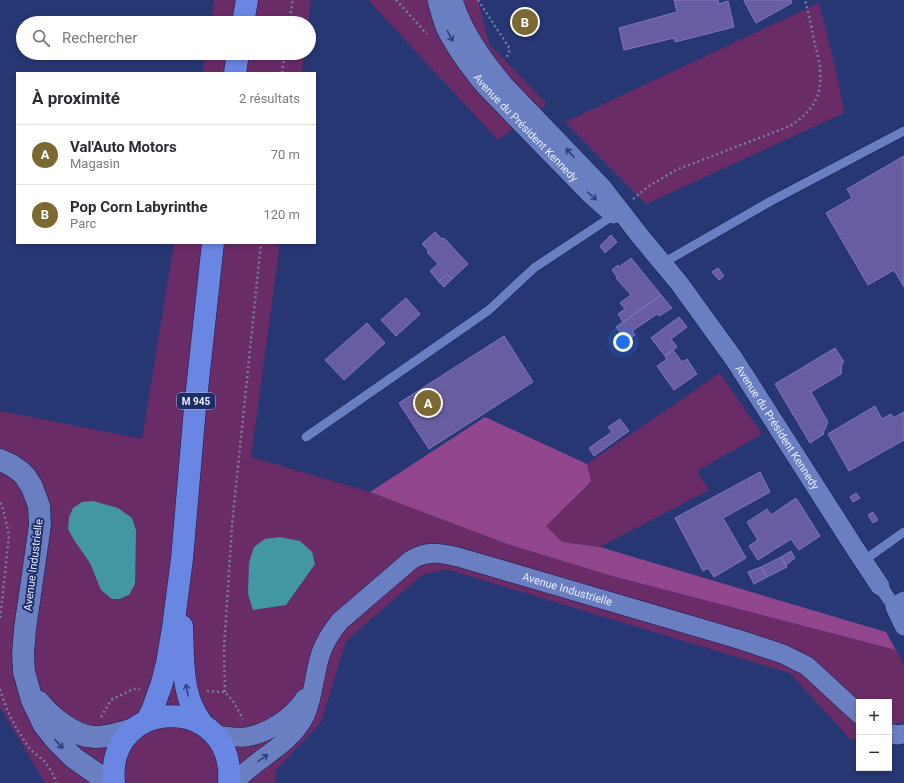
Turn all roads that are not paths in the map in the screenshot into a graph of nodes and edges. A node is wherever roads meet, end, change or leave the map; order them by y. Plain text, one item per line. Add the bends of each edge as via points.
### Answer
1 (236, 0) edge
2 (247, 0) edge
3 (436, 0) edge
4 (453, 0) edge
5 (235, 16) edge
6 (244, 16) edge
7 (234, 60) edge
8 (237, 60) edge
9 (234, 72) edge
10 (234, 72) edge
11 (904, 131) edge
12 (617, 212) junction
13 (213, 244) edge
14 (663, 263) junction
15 (306, 437) dead end
16 (0, 460) edge
17 (904, 532) edge
18 (182, 559) junction
19 (863, 561) junction
20 (880, 586) joint
21 (899, 604) edge
22 (904, 626) edge
23 (314, 681) junction
24 (28, 686) junction
25 (856, 711) edge
26 (140, 725) junction
27 (209, 730) junction
28 (892, 734) edge
29 (904, 734) edge
30 (107, 783) edge
31 (114, 783) edge
32 (228, 783) edge
33 (234, 783) edge

1 - 5 main road
2 - 6 main road
3 -> 12 street, Avenue du Président Kennedy via 456,48 485,86 589,193
12 -> 4 street, Avenue du Président Kennedy via 591,174 492,71 468,36
7 - 9 main road
8 - 10 main road
11 - 14 lane via 771,201
12 - 14 street, Avenue du Président Kennedy
12 - 15 lane via 534,268 490,310
13 - 18 main road, M 945
14 - 19 street, Avenue du Président Kennedy via 734,359
16 - 24 street, Avenue Industrielle via 21,472 32,487 39,506 39,532 23,654
17 - 19 lane
18 - 26 main road, M 945 via 167,663 153,708
27 -> 18 main road, M 945 via 193,708 185,680
19 - 20 street, Avenue du Président Kennedy
20 - 21 street, Avenue du Président Kennedy
21 - 22 street, Avenue du Président Kennedy
23 - 25 street, Avenue Industrielle via 324,645 340,621 411,560 422,554 437,553 458,557 783,654 807,666
23 - 27 street, Avenue Industrielle via 298,709 276,726 262,732 235,737
33 -> 23 street, Avenue Industrielle via 293,733 308,709
24 - 26 street, Avenue Industrielle via 48,712 76,732 90,737 104,736
24 -> 30 street, Avenue Industrielle via 44,725 56,740 71,756
26 - 27 main road via 161,717 175,716 190,719
26 - 31 main road via 124,740 117,754
27 - 32 main road via 219,740 226,754 229,768
28 - 29 street

